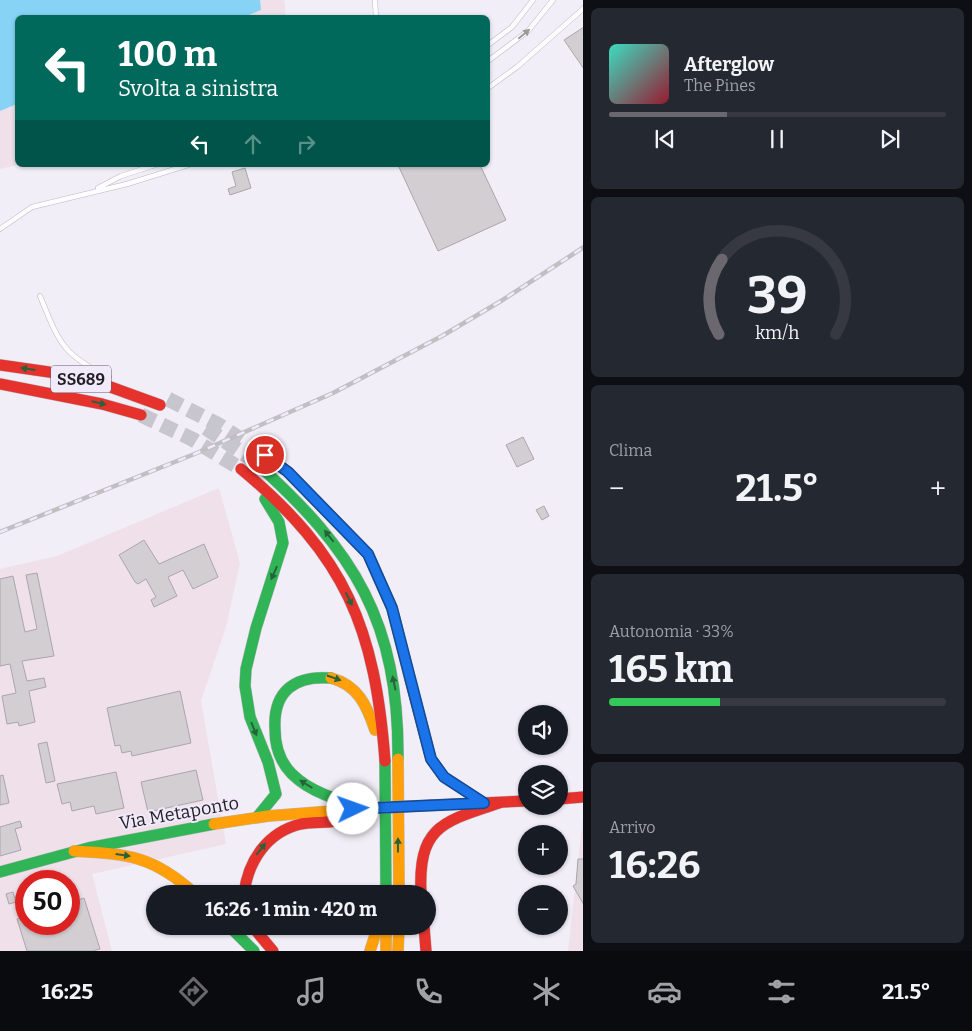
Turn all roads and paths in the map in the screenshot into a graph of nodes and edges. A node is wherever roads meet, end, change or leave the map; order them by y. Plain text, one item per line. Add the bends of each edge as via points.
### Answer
1 (374, 0) edge
2 (533, 0) edge
3 (553, 0) edge
4 (583, 8) edge
5 (376, 15) edge
6 (490, 43) edge
7 (490, 60) edge
8 (490, 87) edge
9 (149, 167) edge
10 (182, 167) edge
11 (92, 191) junction
12 (0, 229) edge
13 (40, 296) dead end
14 (0, 365) edge
15 (49, 372) junction
16 (109, 378) junction
17 (0, 384) edge
18 (141, 415) tunnel mouth
19 (265, 455) tunnel mouth
20 (254, 461) tunnel mouth
21 (385, 763) junction
22 (581, 798) edge
23 (568, 799) edge
24 (518, 802) edge
25 (484, 803) junction
26 (499, 803) junction
27 (371, 808) junction
28 (258, 816) junction
29 (74, 851) junction
30 (386, 862) junction
31 (0, 872) edge
32 (186, 885) edge
33 (245, 885) edge
34 (379, 885) edge
35 (386, 885) edge
36 (398, 885) edge
37 (420, 885) edge
38 (238, 935) edge
39 (260, 935) edge
40 (375, 935) edge
41 (386, 935) edge
42 (398, 935) edge
43 (425, 935) edge
44 (254, 951) edge
45 (273, 951) edge
46 (370, 951) edge
47 (386, 951) edge
48 (398, 951) edge
49 (426, 951) edge

1 - 5 lane
2 - 6 lane via 512,26
7 -> 3 lane via 528,31
4 - 8 lane via 517,68
9 - 11 lane via 121,176
10 - 11 lane
11 - 12 lane via 32,207
13 - 16 lane via 66,350 84,366
15 -> 14 main road, SS689
15 - 16 main road
15 - 16 main road, SS689 via 164,402
17 -> 18 main road, SS689
19 - 25 main road via 288,472 368,554 392,608 431,759 444,777
36 -> 20 main road via 395,688 384,640 348,560 318,520
27 -> 21 main road via 329,796 290,772 278,752 273,733 275,712 283,694 300,680 318,675 328,675 347,683 369,710
21 - 28 main road via 377,687 368,646 339,577 306,531 240,469 269,504 280,523 283,539 279,561 259,614 246,672 244,699 273,773 276,794
21 - 30 main road
22 - 23 main road
24 - 26 main road
25 - 26 main road, Via Metaponto
25 - 27 main road, Via Metaponto, bridge
26 - 37 main road via 455,817 434,830 422,848
27 - 28 main road, Via Metaponto
33 -> 27 main road via 258,851 275,835 290,827 333,821
28 - 29 main road, Via Metaponto
29 - 31 main road, Via Metaponto
29 -> 32 main road via 145,858
30 - 34 main road
30 - 35 main road
38 - 44 main road
39 - 45 main road
40 - 46 main road
41 - 47 main road
42 - 48 main road
43 - 49 main road

